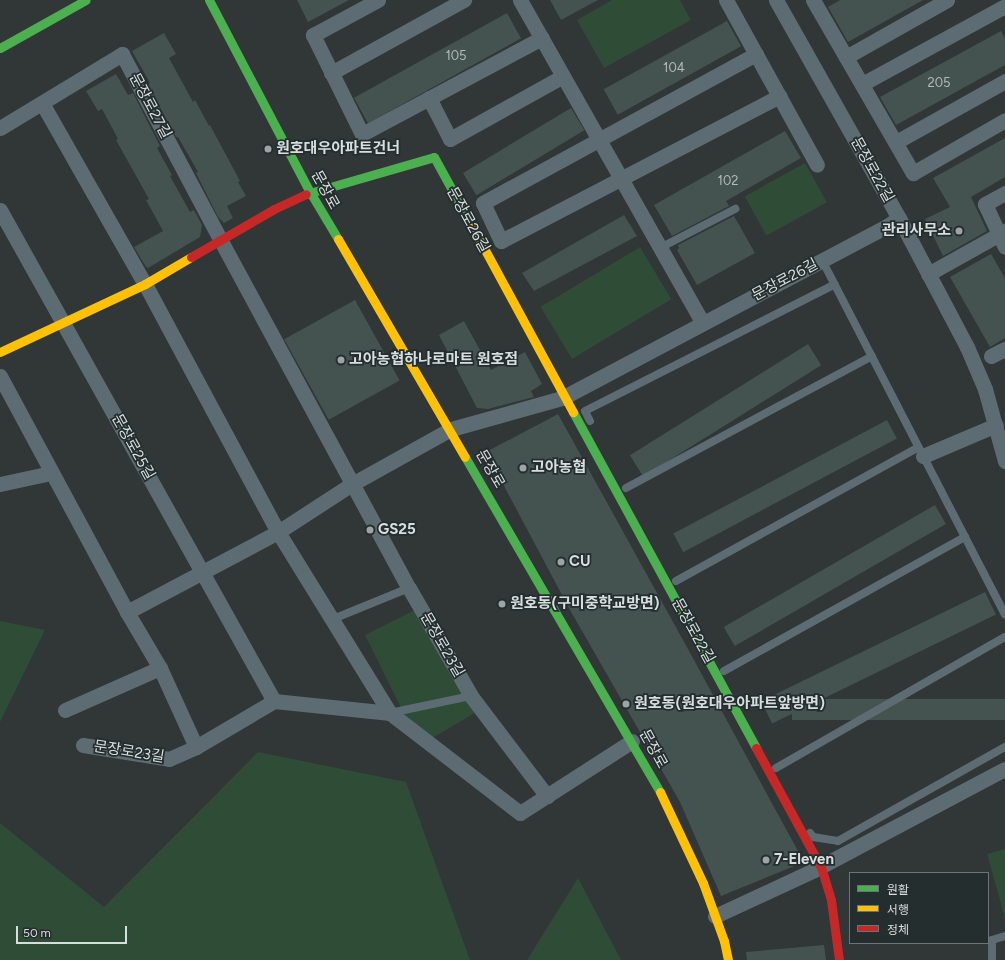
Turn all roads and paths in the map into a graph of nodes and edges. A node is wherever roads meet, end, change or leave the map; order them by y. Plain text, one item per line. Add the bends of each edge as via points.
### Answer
1 (86, 0) edge
2 (209, 0) edge
3 (378, 0) edge
4 (464, 0) edge
5 (520, 0) edge
6 (726, 0) edge
7 (776, 0) edge
8 (813, 0) edge
9 (947, 0) edge
10 (1002, 7) edge
11 (542, 38) junction
12 (0, 48) edge
13 (756, 54) junction
14 (846, 57) junction
15 (331, 73) junction
16 (563, 76) junction
17 (1005, 81) edge
18 (862, 84) junction
19 (779, 96) junction
20 (429, 98) junction
21 (42, 103) junction
22 (1005, 120) edge
23 (0, 128) edge
24 (599, 140) junction
25 (896, 142) junction
26 (817, 165) dead end
27 (621, 179) junction
28 (310, 192) junction
29 (1005, 192) edge
30 (735, 209) dead end
31 (0, 210) edge
32 (899, 218) junction
33 (1003, 238) edge
34 (221, 241) junction
35 (660, 248) junction
36 (822, 260) junction
37 (928, 274) junction
38 (145, 284) junction
39 (835, 284) junction
40 (64, 323) junction
41 (703, 323) junction
42 (1005, 348) edge
43 (0, 352) edge
44 (872, 356) junction
45 (991, 356) dead end
46 (0, 376) edge
47 (564, 396) junction
48 (592, 425) dead end
49 (996, 426) junction
50 (451, 430) junction
51 (921, 451) junction
52 (1004, 457) edge
53 (51, 473) junction
54 (0, 484) edge
55 (352, 484) junction
56 (626, 488) dead end
57 (278, 532) junction
58 (965, 537) junction
59 (203, 571) junction
60 (676, 581) dead end
61 (409, 588) junction
62 (127, 612) junction
63 (1005, 614) edge
64 (333, 619) junction
65 (701, 629) dead end
66 (1005, 638) edge
67 (160, 668) junction
68 (724, 671) junction
69 (471, 696) junction
70 (274, 701) junction
71 (65, 710) dead end
72 (390, 712) junction
73 (632, 741) junction
74 (83, 745) dead end
75 (196, 747) junction
76 (1005, 747) edge
77 (776, 768) junction
78 (1005, 769) edge
79 (547, 796) junction
80 (821, 867) junction
81 (715, 916) junction
82 (1005, 936) edge
83 (728, 960) edge
84 (838, 960) edge
85 (992, 960) edge

1 - 12 street
2 - 28 street, 문장로
3 - 15 street via 313,35
4 - 15 street
5 - 11 street
6 - 13 street
7 - 32 street, 문장로22길
8 - 14 street
9 - 14 street
10 - 18 street
11 - 16 street
11 - 20 street
13 - 19 street
13 - 24 street
14 - 18 street
15 - 20 street via 362,134
16 - 20 street via 450,139
16 - 24 street
17 - 25 street
18 - 25 street
19 - 26 street
19 - 27 street
21 - 23 street, 문장로27길
21 - 34 street, 문장로27길 via 122,54
21 - 38 street
22 - 25 street via 913,173
24 - 27 street
24 - 27 street via 483,203 501,241
27 - 35 street
28 - 34 street via 274,209
28 - 47 street, 문장로26길 via 434,157
28 - 50 street, 문장로
29 - 33 street via 985,204
30 - 35 lane
31 - 40 street
32 - 36 street, 문장로26길
32 - 37 street, 문장로22길
33 - 37 street
34 - 38 street
34 - 55 street
35 - 41 street
36 - 39 lane
36 - 41 street, 문장로26길
37 - 49 street, 문장로22길 via 976,368
38 - 40 street
38 - 57 street
39 - 44 lane
39 - 48 lane via 585,411
40 - 43 street
40 - 59 street, 문장로25길
41 - 47 street, 문장로26길
42 - 45 street
44 - 51 lane
44 - 56 lane
46 - 53 street
47 - 50 street, 문장로26길
47 - 80 street, 문장로22길
49 - 51 street
49 - 52 street, 문장로22길
50 - 55 street
50 - 73 street, 문장로
51 - 58 lane
51 - 60 lane
53 - 54 street
53 - 62 street
55 - 57 street
55 - 61 street, 문장로23길
57 - 59 street
57 - 64 street
58 - 63 lane
58 - 68 lane
59 - 62 street
59 - 70 street
61 - 64 lane
61 - 69 street, 문장로23길
62 - 67 street
64 - 72 street
65 - 68 lane
66 - 77 lane
67 - 71 street
67 - 75 street
68 - 77 lane
69 - 72 lane
69 - 79 street, 문장로23길
70 - 72 street
70 - 75 street, 문장로23길
72 - 79 street via 520,813
73 - 79 street
73 - 81 street, 문장로 via 669,808
74 - 75 street, 문장로23길 via 169,759
76 - 77 lane via 838,841 813,837
78 - 80 street
80 - 81 street
80 - 84 street, 문장로22길 via 831,900
81 - 83 street, 문장로
82 - 85 lane via 992,940

